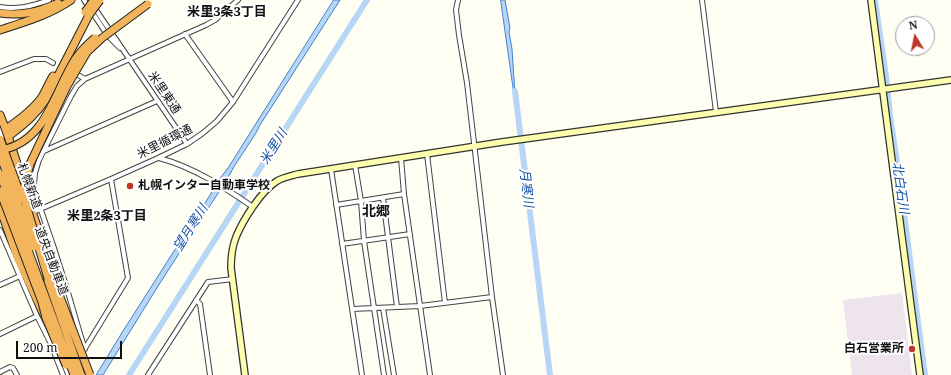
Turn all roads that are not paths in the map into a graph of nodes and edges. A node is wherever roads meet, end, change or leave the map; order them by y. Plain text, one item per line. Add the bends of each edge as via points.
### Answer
1 (30, 0) edge
2 (48, 0) edge
3 (63, 0) edge
4 (71, 0) edge
5 (84, 0) edge
6 (90, 0) edge
7 (94, 0) edge
8 (100, 0) edge
9 (238, 0) edge
10 (298, 0) edge
11 (458, 0) edge
12 (702, 0) edge
13 (871, 0) edge
14 (149, 4) edge
15 (32, 6) junction
16 (0, 7) edge
17 (0, 13) edge
18 (87, 14) junction
19 (0, 30) edge
20 (185, 34) junction
21 (125, 54) junction
22 (129, 59) junction
23 (53, 63) dead end
24 (65, 68) dead end
25 (0, 72) edge
26 (85, 79) junction
27 (951, 80) edge
28 (884, 89) junction
29 (158, 101) junction
30 (232, 102) junction
31 (716, 112) junction
32 (0, 115) edge
33 (7, 132) junction
34 (0, 139) edge
35 (186, 144) junction
36 (475, 146) junction
37 (0, 150) edge
38 (43, 151) junction
39 (427, 154) junction
40 (0, 155) edge
41 (158, 158) junction
42 (402, 158) junction
43 (356, 165) junction
44 (331, 169) junction
45 (0, 174) edge
46 (111, 180) junction
47 (0, 191) edge
48 (404, 194) junction
49 (383, 198) junction
50 (361, 201) junction
51 (0, 204) edge
52 (336, 205) junction
53 (253, 207) junction
54 (0, 208) edge
55 (41, 209) junction
56 (32, 213) junction
57 (2, 228) edge
58 (410, 234) junction
59 (388, 238) junction
60 (364, 241) junction
61 (342, 244) junction
62 (20, 276) junction
63 (233, 279) junction
64 (0, 285) edge
65 (50, 285) junction
66 (42, 290) junction
67 (492, 296) junction
68 (196, 300) junction
69 (445, 303) junction
70 (420, 306) junction
71 (397, 307) junction
72 (64, 308) junction
73 (374, 308) junction
74 (383, 308) junction
75 (352, 309) junction
76 (37, 316) junction
77 (46, 318) junction
78 (0, 334) edge
79 (86, 349) junction
80 (0, 372) edge
81 (17, 375) edge
82 (63, 375) edge
83 (69, 375) edge
84 (74, 375) edge
85 (81, 375) edge
86 (90, 375) edge
87 (148, 375) edge
88 (210, 375) edge
89 (246, 375) edge
90 (362, 375) edge
91 (384, 375) edge
92 (394, 375) edge
93 (430, 375) edge
94 (503, 375) edge
95 (920, 375) edge

1 - 15 street
2 - 15 street
3 - 17 highway via 35,12
4 - 19 highway via 35,19
5 - 21 street, 米里東通 via 108,36
6 - 21 street, 米里東通
7 - 18 highway, bridge
8 - 18 highway, bridge
9 - 20 street via 215,20
10 - 30 street, 米里循環通
11 - 36 street via 456,10
12 - 31 street
13 - 28 street
14 - 37 highway, bridge via 100,34 83,49 71,65 43,121 35,131 17,145
14 - 65 highway, bridge via 87,52 67,86 26,174 26,204
15 - 16 street
18 - 33 highway via 50,93 39,110 24,125
20 - 22 street
20 - 30 street
21 - 22 street, 米里東通
22 - 26 street
22 - 29 street, 米里東通
23 - 25 street via 46,59 34,59
24 - 26 street
26 - 38 street via 71,96
27 - 28 street
28 - 31 street
28 - 95 street
29 - 35 street, 米里東通
29 - 38 street
30 - 35 street, 米里循環通 via 203,134
31 - 36 street
32 - 33 highway
33 - 56 highway
34 - 72 highway, 札幌新道, bridge
35 - 41 street, 米里循環通
36 - 39 street
36 - 67 street
38 - 55 street via 34,184
39 - 42 street
39 - 69 street
40 - 65 highway, 道央自動車道, bridge
41 - 46 street, 米里循環通
41 - 53 street via 188,167
42 - 43 street
42 - 48 street
43 - 44 street
43 - 50 street
44 - 52 street
44 - 53 street via 298,174 277,181 264,192
45 - 66 highway, 道央自動車道, bridge
46 - 55 street, 米里循環通
46 - 79 street via 128,278
47 - 77 highway, bridge
48 - 49 street
48 - 58 street
49 - 50 street
49 - 59 street
50 - 52 street
50 - 60 street
51 - 66 highway, bridge
52 - 61 street
53 - 63 street via 236,237 232,251
54 - 57 highway
55 - 56 street, 米里循環通
55 - 79 street
56 - 57 street, 米里循環通
56 - 72 highway, bridge via 52,266
57 - 62 street
57 - 77 highway, bridge
58 - 59 street
58 - 70 street
59 - 60 street
59 - 71 street
60 - 61 street
60 - 73 street
61 - 75 street
62 - 64 street
62 - 76 street
63 - 68 street via 208,282
63 - 89 street
65 - 85 highway, 道央自動車道, bridge
66 - 84 highway, 道央自動車道, bridge
67 - 69 street
67 - 94 street
68 - 87 street
68 - 88 street via 200,304
69 - 70 street
70 - 71 street
70 - 93 street
71 - 74 street
72 - 86 highway, 札幌新道, bridge
73 - 74 street
73 - 75 street
73 - 91 street
74 - 92 street
75 - 90 street
76 - 78 street
76 - 82 street
77 - 83 highway, bridge
79 - 83 street
80 - 81 street via 10,367 14,368

